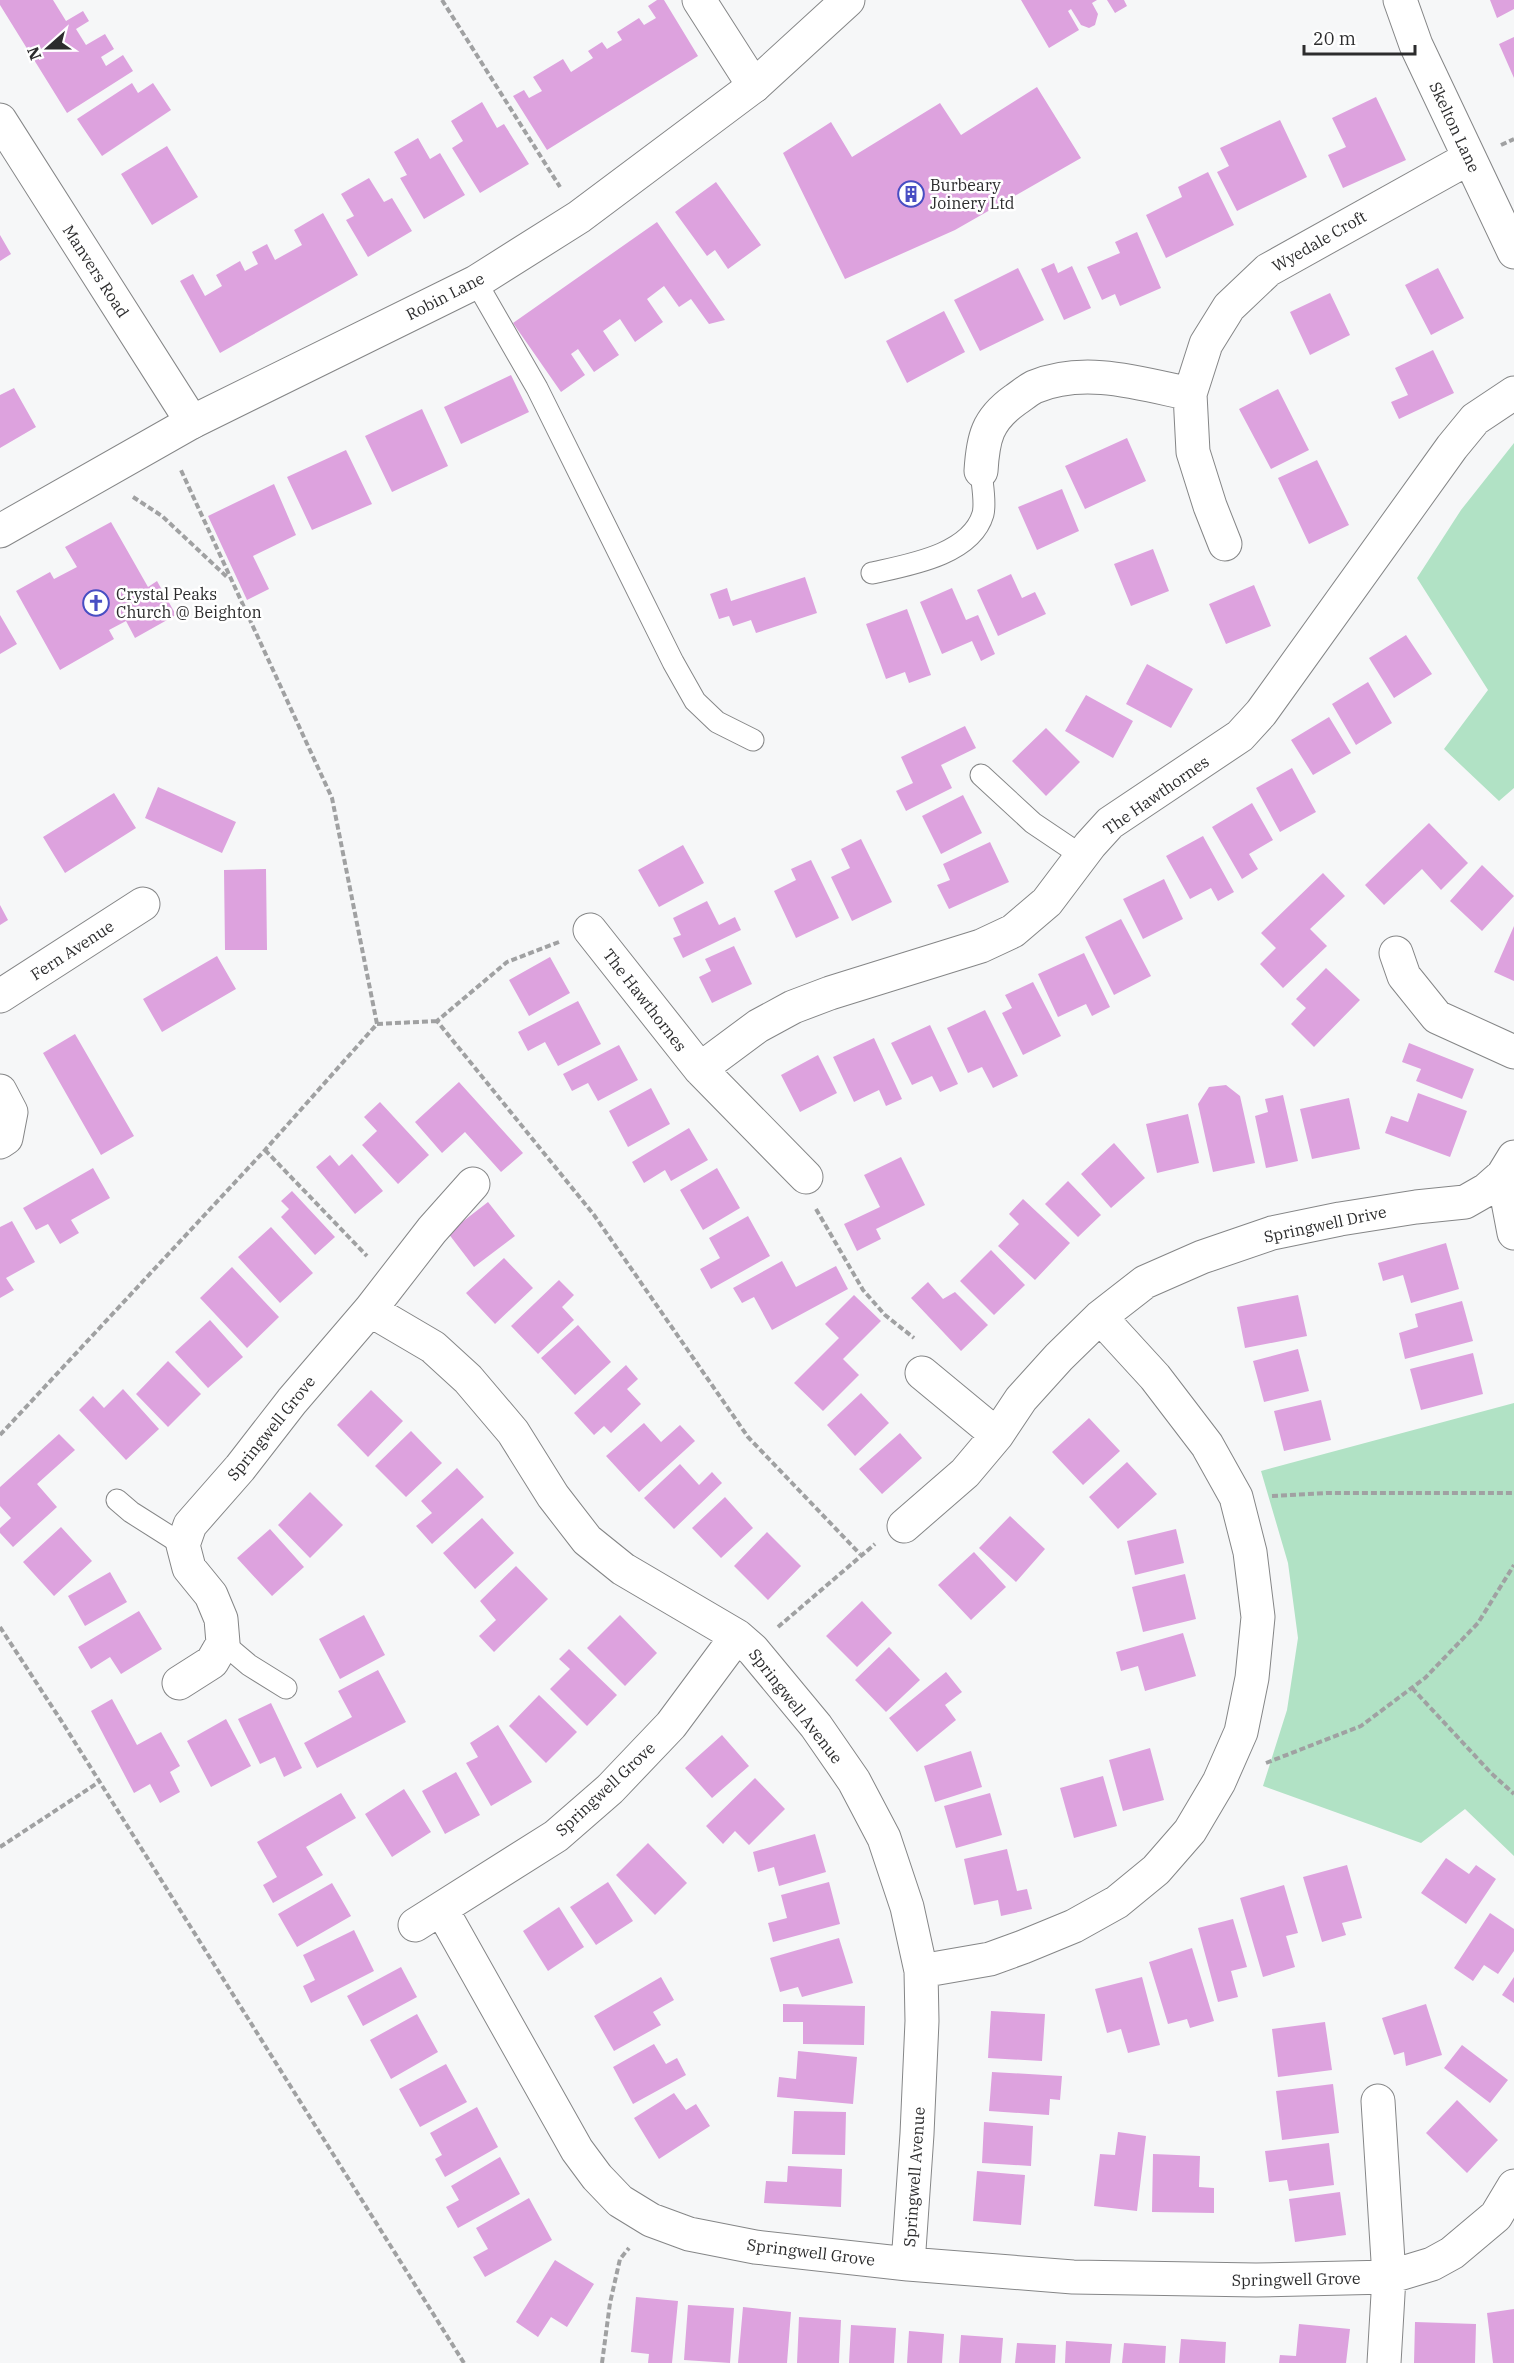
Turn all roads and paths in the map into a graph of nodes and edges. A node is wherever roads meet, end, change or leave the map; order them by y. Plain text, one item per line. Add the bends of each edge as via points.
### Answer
1 (442, 0) edge
2 (699, 0) edge
3 (848, 0) edge
4 (1400, 0) edge
5 (754, 86) junction
6 (0, 120) edge
7 (1469, 158) junction
8 (579, 217) junction
9 (1514, 252) edge
10 (476, 282) junction
11 (1514, 393) edge
12 (1190, 394) junction
13 (179, 429) junction
14 (981, 471) joint
15 (99, 474) junction
16 (0, 531) edge
17 (1225, 544) dead end
18 (872, 573) dead end
19 (230, 580) junction
20 (753, 740) dead end
21 (981, 775) dead end
22 (1082, 856) junction
23 (143, 904) dead end
24 (590, 930) joint
25 (1396, 953) dead end
26 (0, 996) edge
27 (437, 1021) junction
28 (377, 1024) junction
29 (1514, 1052) edge
30 (700, 1069) junction
31 (0, 1091) edge
32 (0, 1142) edge
33 (266, 1150) junction
34 (1508, 1166) edge
35 (806, 1177) joint
36 (473, 1184) dead end
37 (1514, 1233) edge
38 (391, 1281) junction
39 (370, 1310) junction
40 (1100, 1317) junction
41 (922, 1373) joint
42 (0, 1435) edge
43 (998, 1435) junction
44 (1514, 1493) edge
45 (1236, 1497) junction
46 (117, 1500) dead end
47 (904, 1526) joint
48 (183, 1545) junction
49 (860, 1554) junction
50 (1514, 1565) edge
51 (0, 1628) edge
52 (223, 1643) junction
53 (745, 1643) junction
54 (179, 1683) dead end
55 (285, 1688) dead end
56 (1412, 1688) junction
57 (99, 1782) junction
58 (1219, 1782) junction
59 (1514, 1794) edge
60 (0, 1847) edge
61 (921, 1971) junction
62 (1378, 2101) dead end
63 (1514, 2186) edge
64 (651, 2220) junction
65 (1505, 2224) edge
66 (908, 2264) junction
67 (1389, 2277) junction
68 (464, 2363) edge
69 (602, 2363) edge
70 (1384, 2363) edge

1 - 8 path
2 - 5 street
3 - 5 street, Robin Lane
4 - 7 street, Skelton Lane via 1416,45
5 - 8 street, Robin Lane
6 - 13 street, Manvers Road
7 - 9 street, Skelton Lane
7 - 12 street, Wyedale Croft via 1268,270 1229,308 1206,344
8 - 10 street, Robin Lane
10 - 13 street, Robin Lane
10 - 20 lane via 537,388 695,701 717,722
11 - 22 street, The Hawthornes via 1475,419 1452,447 1262,713 1240,736 1110,824
12 - 14 street via 1120,379 1085,377 1033,387 998,413 982,444
12 - 17 street, Wyedale Croft via 1193,452
13 - 15 street, Robin Lane
13 - 19 path
14 - 18 lane via 984,512 975,532 949,550
15 - 16 street, Robin Lane
15 - 19 path via 162,516
19 - 28 path via 332,798
21 - 22 lane via 1033,823
22 - 30 street, The Hawthornes via 1047,902 1013,931 981,946 793,1007 758,1026
23 - 26 street, Fern Avenue
24 - 27 path via 507,962
24 - 30 street, The Hawthornes
25 - 29 street via 1404,976 1437,1017
27 - 28 path
27 - 49 path via 594,1215 748,1437
28 - 33 path
30 - 35 street, The Hawthornes
31 - 32 street via 11,1112 6,1138
33 - 38 path
33 - 42 path
34 - 37 street, Springwell Drive
34 - 40 street, Springwell Drive via 1486,1190 1465,1202 1340,1218 1272,1233 1202,1257 1145,1282
35 - 41 path via 810,1199 863,1290 885,1315 932,1353
36 - 38 street, Springwell Grove
38 - 39 street, Springwell Grove
39 - 48 street, Springwell Grove via 190,1524
39 - 53 street, Springwell Avenue via 433,1347 468,1380 513,1432 553,1496 587,1540 623,1569
40 - 43 street, Springwell Drive via 1021,1399
40 - 45 street via 1155,1377 1207,1445
41 - 43 street
43 - 47 street, Springwell Drive via 965,1473
44 - 45 path
45 - 58 street via 1250,1552 1258,1617 1241,1732
46 - 48 lane
47 - 49 path
48 - 52 street via 189,1568 211,1595 221,1619
49 - 53 path
50 - 56 path via 1478,1623
51 - 57 path
52 - 54 street via 212,1662
52 - 55 lane
53 - 61 street, Springwell Avenue via 816,1726 854,1781 884,1838 907,1907
53 - 64 street, Springwell Grove via 610,1789 556,1836 429,1917 577,2150 620,2201
56 - 58 path via 1361,1726
56 - 59 path
57 - 60 path
57 - 68 path
58 - 61 street via 1190,1831 1156,1870 1117,1902 1074,1926 990,1959
61 - 66 street, Springwell Avenue via 918,2134
62 - 67 street
63 - 65 street, Springwell Grove
64 - 66 street, Springwell Grove via 689,2234 755,2247
64 - 69 path via 620,2259
65 - 67 street, Springwell Grove via 1432,2264
66 - 67 street, Springwell Grove via 1073,2277
67 - 70 street

